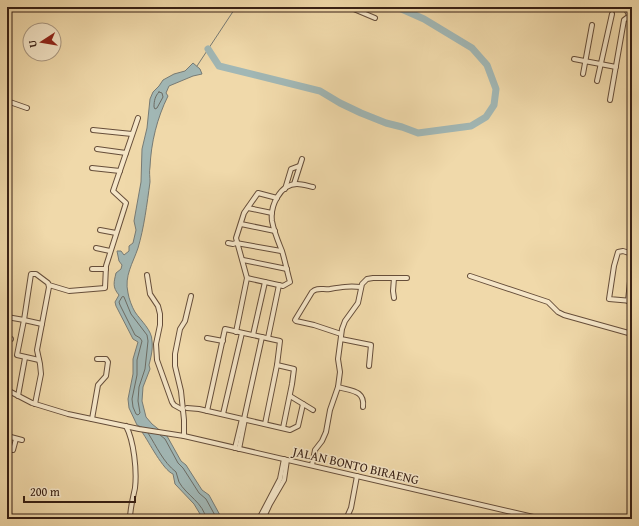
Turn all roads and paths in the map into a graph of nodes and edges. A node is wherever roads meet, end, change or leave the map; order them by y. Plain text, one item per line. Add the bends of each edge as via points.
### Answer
1 (349, 7) edge
2 (625, 7) edge
3 (612, 14) dead end
4 (630, 15) edge
5 (375, 18) dead end
6 (632, 21) edge
7 (592, 25) dead end
8 (574, 59) dead end
9 (585, 61) junction
10 (600, 64) junction
11 (616, 67) junction
12 (582, 74) dead end
13 (597, 81) dead end
14 (610, 100) dead end
15 (7, 101) edge
16 (27, 108) dead end
17 (138, 118) dead end
18 (93, 130) dead end
19 (132, 134) junction
20 (97, 149) dead end
21 (126, 153) junction
22 (302, 159) dead end
23 (299, 166) junction
24 (92, 168) dead end
25 (120, 171) junction
26 (294, 184) junction
27 (313, 187) dead end
28 (285, 189) junction
29 (277, 198) junction
30 (248, 208) junction
31 (272, 213) junction
32 (241, 224) junction
33 (100, 230) dead end
34 (275, 231) junction
35 (116, 233) junction
36 (228, 243) dead end
37 (236, 243) junction
38 (96, 248) dead end
39 (110, 251) junction
40 (282, 251) junction
41 (632, 254) edge
42 (7, 260) edge
43 (243, 260) junction
44 (632, 262) edge
45 (92, 268) dead end
46 (106, 269) junction
47 (7, 270) edge
48 (287, 270) junction
49 (147, 275) dead end
50 (470, 276) dead end
51 (247, 278) junction
52 (394, 278) junction
53 (407, 278) dead end
54 (265, 282) junction
55 (49, 285) junction
56 (279, 285) junction
57 (361, 287) junction
58 (192, 296) dead end
59 (394, 298) dead end
60 (630, 301) edge
61 (7, 317) edge
62 (24, 320) junction
63 (42, 324) junction
64 (236, 332) junction
65 (242, 333) junction
66 (341, 334) junction
67 (632, 334) edge
68 (253, 335) junction
69 (262, 337) junction
70 (207, 338) dead end
71 (268, 338) junction
72 (341, 339) junction
73 (223, 341) junction
74 (25, 358) junction
75 (97, 359) dead end
76 (39, 360) junction
77 (277, 365) junction
78 (369, 366) dead end
79 (338, 387) junction
80 (7, 390) edge
81 (18, 396) junction
82 (290, 396) junction
83 (35, 404) junction
84 (303, 404) junction
85 (363, 407) dead end
86 (187, 408) dead end
87 (183, 410) junction
88 (207, 410) junction
89 (313, 410) dead end
90 (223, 414) junction
91 (244, 419) junction
92 (92, 420) junction
93 (265, 424) junction
94 (126, 426) junction
95 (283, 428) junction
96 (7, 436) edge
97 (184, 436) junction
98 (16, 438) junction
99 (22, 440) dead end
100 (237, 449) junction
101 (10, 451) edge
102 (285, 459) junction
103 (312, 465) junction
104 (357, 476) junction
105 (347, 517) dead end
106 (130, 519) edge
107 (259, 519) edge
108 (263, 519) edge
109 (542, 519) edge

1 - 5 street
2 - 4 street
3 - 10 street
4 - 6 street
4 - 11 street via 624,20
7 - 9 street
8 - 9 street
9 - 10 street
9 - 12 street
10 - 11 street
10 - 13 street
11 - 14 street
15 - 16 street
17 - 19 street
18 - 19 street
19 - 21 street
20 - 21 street
21 - 25 street
22 - 23 street
23 - 26 street
23 - 28 street via 291,169
24 - 25 street
25 - 35 street via 113,192 126,203
26 - 27 street
26 - 28 street
28 - 29 street
29 - 30 street via 258,193
29 - 31 street
30 - 31 street
30 - 32 street
31 - 34 street
32 - 34 street
32 - 37 street
33 - 35 street
34 - 40 street
35 - 39 street
36 - 37 street
37 - 40 street
37 - 43 street
38 - 39 street
39 - 46 street
40 - 48 street
41 - 60 street via 618,252 609,299
42 - 47 street
43 - 48 street
43 - 51 street
44 - 60 street
45 - 46 street
46 - 55 street via 104,288 69,291
48 - 56 street via 290,282 283,286
49 - 87 street via 150,294 160,314 156,344 158,365 172,402
50 - 67 street via 548,302 564,316
51 - 54 street
51 - 64 street
52 - 53 street
52 - 57 street via 370,278 363,282
52 - 59 street
54 - 56 street
54 - 68 street
55 - 62 street via 36,274 30,275
55 - 63 street
56 - 71 street
57 - 66 street via 358,304 345,321
57 - 66 street via 344,286 314,290 295,320
58 - 87 street via 180,329 175,354
61 - 62 street
62 - 63 street
62 - 74 street via 17,355
63 - 76 street via 37,350
64 - 65 street
64 - 73 street via 225,329
65 - 68 street
65 - 90 street
66 - 72 street
68 - 69 street
69 - 71 street
69 - 91 street
70 - 73 street
71 - 77 street via 280,341
72 - 78 street via 371,345
72 - 79 street
73 - 88 street
74 - 76 street
74 - 81 street
75 - 92 street via 106,359 108,364 106,377 98,385
76 - 83 street via 41,374
77 - 82 street via 294,369
77 - 93 street
79 - 85 street via 360,394
79 - 103 street via 326,432 315,450
80 - 81 street, JALAN BONTO BIRAENG
81 - 83 street, JALAN BONTO BIRAENG
82 - 84 street
82 - 95 street
83 - 92 street, JALAN BONTO BIRAENG
84 - 89 street
84 - 95 street via 298,426 290,430
86 - 88 street
87 - 97 street
88 - 90 street
90 - 91 street
91 - 93 street
91 - 100 street
92 - 94 street, JALAN BONTO BIRAENG
93 - 95 street
94 - 97 street, JALAN BONTO BIRAENG
94 - 106 street via 136,472
96 - 98 street
97 - 100 street, JALAN BONTO BIRAENG
98 - 99 street
98 - 101 street
100 - 102 street, JALAN BONTO BIRAENG
102 - 103 street, JALAN BONTO BIRAENG
102 - 107 street via 280,479
102 - 108 street via 284,480
103 - 104 street, JALAN BONTO BIRAENG
104 - 105 street
104 - 109 street, JALAN BONTO BIRAENG

